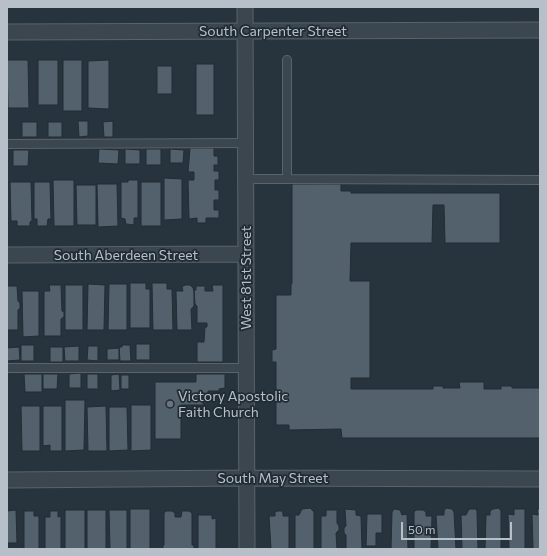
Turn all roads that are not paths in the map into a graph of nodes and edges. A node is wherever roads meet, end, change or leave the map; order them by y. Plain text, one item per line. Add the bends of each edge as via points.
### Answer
1 (245, 7) edge
2 (540, 30) edge
3 (246, 31) junction
4 (7, 32) edge
5 (287, 60) dead end
6 (246, 143) junction
7 (7, 144) edge
8 (246, 179) junction
9 (287, 179) junction
10 (540, 180) edge
11 (246, 254) junction
12 (7, 255) edge
13 (7, 368) edge
14 (246, 368) junction
15 (246, 478) junction
16 (540, 479) edge
17 (7, 480) edge
18 (247, 549) edge

1 - 3 street, West 81st Street
2 - 3 street, South Carpenter Street
3 - 4 street, South Carpenter Street
3 - 6 street, West 81st Street
5 - 9 lane
6 - 7 lane
6 - 8 street, West 81st Street
8 - 9 lane
8 - 11 street, West 81st Street
9 - 10 lane
11 - 12 street, South Aberdeen Street
11 - 14 street, West 81st Street
13 - 14 lane
14 - 15 street, West 81st Street
15 - 16 street, South May Street
15 - 17 street, South May Street
15 - 18 street, West 81st Street

